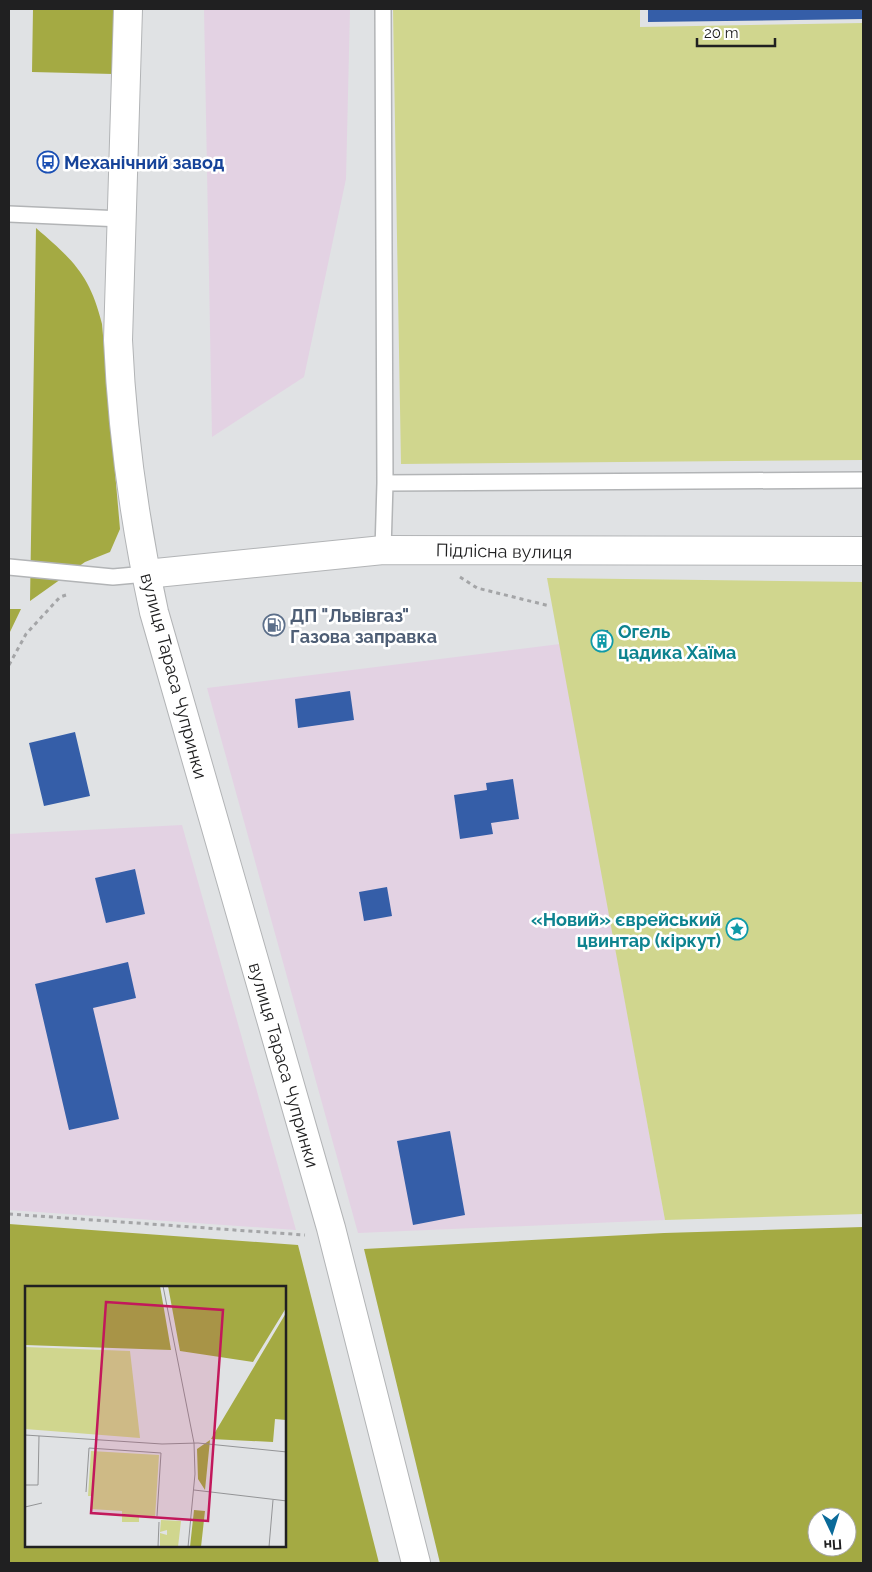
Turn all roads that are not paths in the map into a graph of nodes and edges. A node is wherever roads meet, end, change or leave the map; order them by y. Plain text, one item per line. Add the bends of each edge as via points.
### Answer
1 (128, 9) edge
2 (383, 9) edge
3 (9, 214) edge
4 (122, 219) junction
5 (863, 480) edge
6 (386, 483) junction
7 (383, 550) junction
8 (863, 551) edge
9 (9, 567) edge
10 (146, 574) junction
11 (416, 1563) edge

1 - 4 street, вулиця Тараса Чупринки
2 - 6 lane
3 - 4 lane
4 - 10 street, вулиця Тараса Чупринки via 118,340 120,394
5 - 6 lane
6 - 7 lane
7 - 8 street, Підлісна вулиця
7 - 10 street, Підлісна вулиця
9 - 10 lane via 113,577
10 - 11 street, вулиця Тараса Чупринки via 156,620 333,1236

